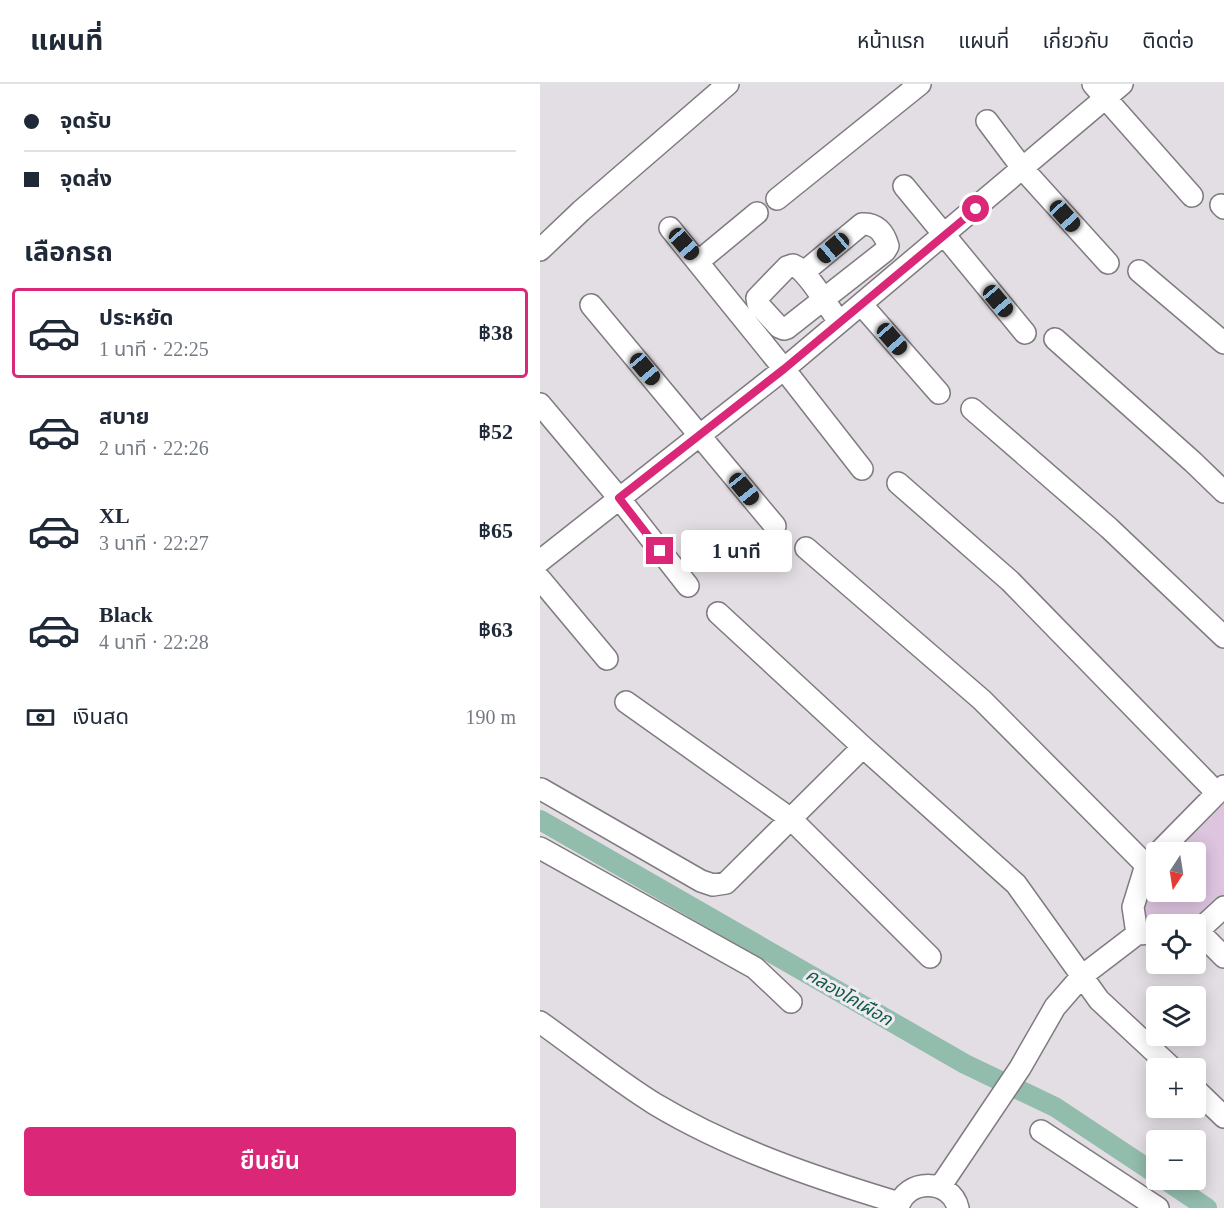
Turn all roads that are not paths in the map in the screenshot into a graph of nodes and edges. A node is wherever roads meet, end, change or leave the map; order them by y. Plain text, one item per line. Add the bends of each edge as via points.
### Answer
1 (728, 84) edge
2 (920, 84) edge
3 (1122, 84) edge
4 (1099, 91) edge
5 (987, 120) dead end
6 (1023, 169) junction
7 (904, 186) dead end
8 (1192, 196) dead end
9 (777, 199) dead end
10 (757, 213) dead end
11 (670, 228) dead end
12 (944, 235) junction
13 (540, 250) edge
14 (699, 261) junction
15 (1108, 263) dead end
16 (1139, 271) dead end
17 (804, 272) junction
18 (823, 300) junction
19 (861, 304) junction
20 (591, 305) dead end
21 (839, 322) junction
22 (1024, 333) dead end
23 (1055, 339) dead end
24 (1224, 343) edge
25 (784, 369) junction
26 (939, 393) dead end
27 (540, 404) edge
28 (972, 409) dead end
29 (699, 434) junction
30 (862, 469) dead end
31 (898, 483) dead end
32 (1224, 492) edge
33 (619, 498) junction
34 (775, 526) dead end
35 (806, 548) dead end
36 (540, 561) edge
37 (540, 579) edge
38 (688, 586) dead end
39 (718, 613) dead end
40 (1224, 637) edge
41 (607, 659) dead end
42 (626, 702) dead end
43 (863, 747) junction
44 (541, 789) edge
45 (1220, 790) edge
46 (791, 819) junction
47 (1169, 842) edge
48 (540, 848) edge
49 (1146, 850) edge
50 (1146, 876) edge
51 (1224, 907) edge
52 (1206, 923) edge
53 (1146, 932) edge
54 (1146, 935) edge
55 (1206, 940) edge
56 (930, 957) dead end
57 (1224, 957) edge
58 (1082, 976) junction
59 (791, 1002) dead end
60 (540, 1022) edge
61 (1161, 1058) edge
62 (1206, 1100) edge
63 (1224, 1117) edge
64 (1041, 1131) dead end
65 (940, 1187) junction
66 (899, 1206) edge
67 (958, 1208) edge
68 (1158, 1208) edge

1 - 13 street
2 - 9 street
3 - 4 street
4 - 6 street
4 - 8 street
5 - 6 street
6 - 12 street
6 - 15 street
7 - 12 street
10 - 14 street
11 - 14 street
12 - 19 street
12 - 22 street
14 - 25 street
16 - 24 street
17 - 18 street
17 - 18 street via 793,265 787,267 760,293 758,304 784,330
17 - 18 street via 862,224 871,223 878,228 888,246 885,251
18 - 21 street
19 - 21 street
19 - 26 street
20 - 29 street
21 - 25 street
23 - 32 street
25 - 29 street
25 - 30 street
27 - 33 street
28 - 40 street via 1109,528
29 - 33 street
29 - 34 street
31 - 45 street via 1010,581
33 - 36 street
33 - 38 street
35 - 49 street via 982,700
37 - 41 street
39 - 43 street
42 - 46 street
43 - 46 street
43 - 58 street via 1017,884
44 - 46 street via 713,885 726,883
45 - 47 street
46 - 56 street
48 - 59 street via 755,968
50 - 53 street via 1133,907
51 - 52 street
54 - 58 street
55 - 57 street
58 - 61 street via 1099,1000
58 - 65 street via 1055,1007 1020,1068
60 - 66 street via 654,1103 700,1128 736,1146
62 - 63 street
64 - 68 street
65 - 66 street via 916,1187 906,1193
65 - 67 street via 950,1194

